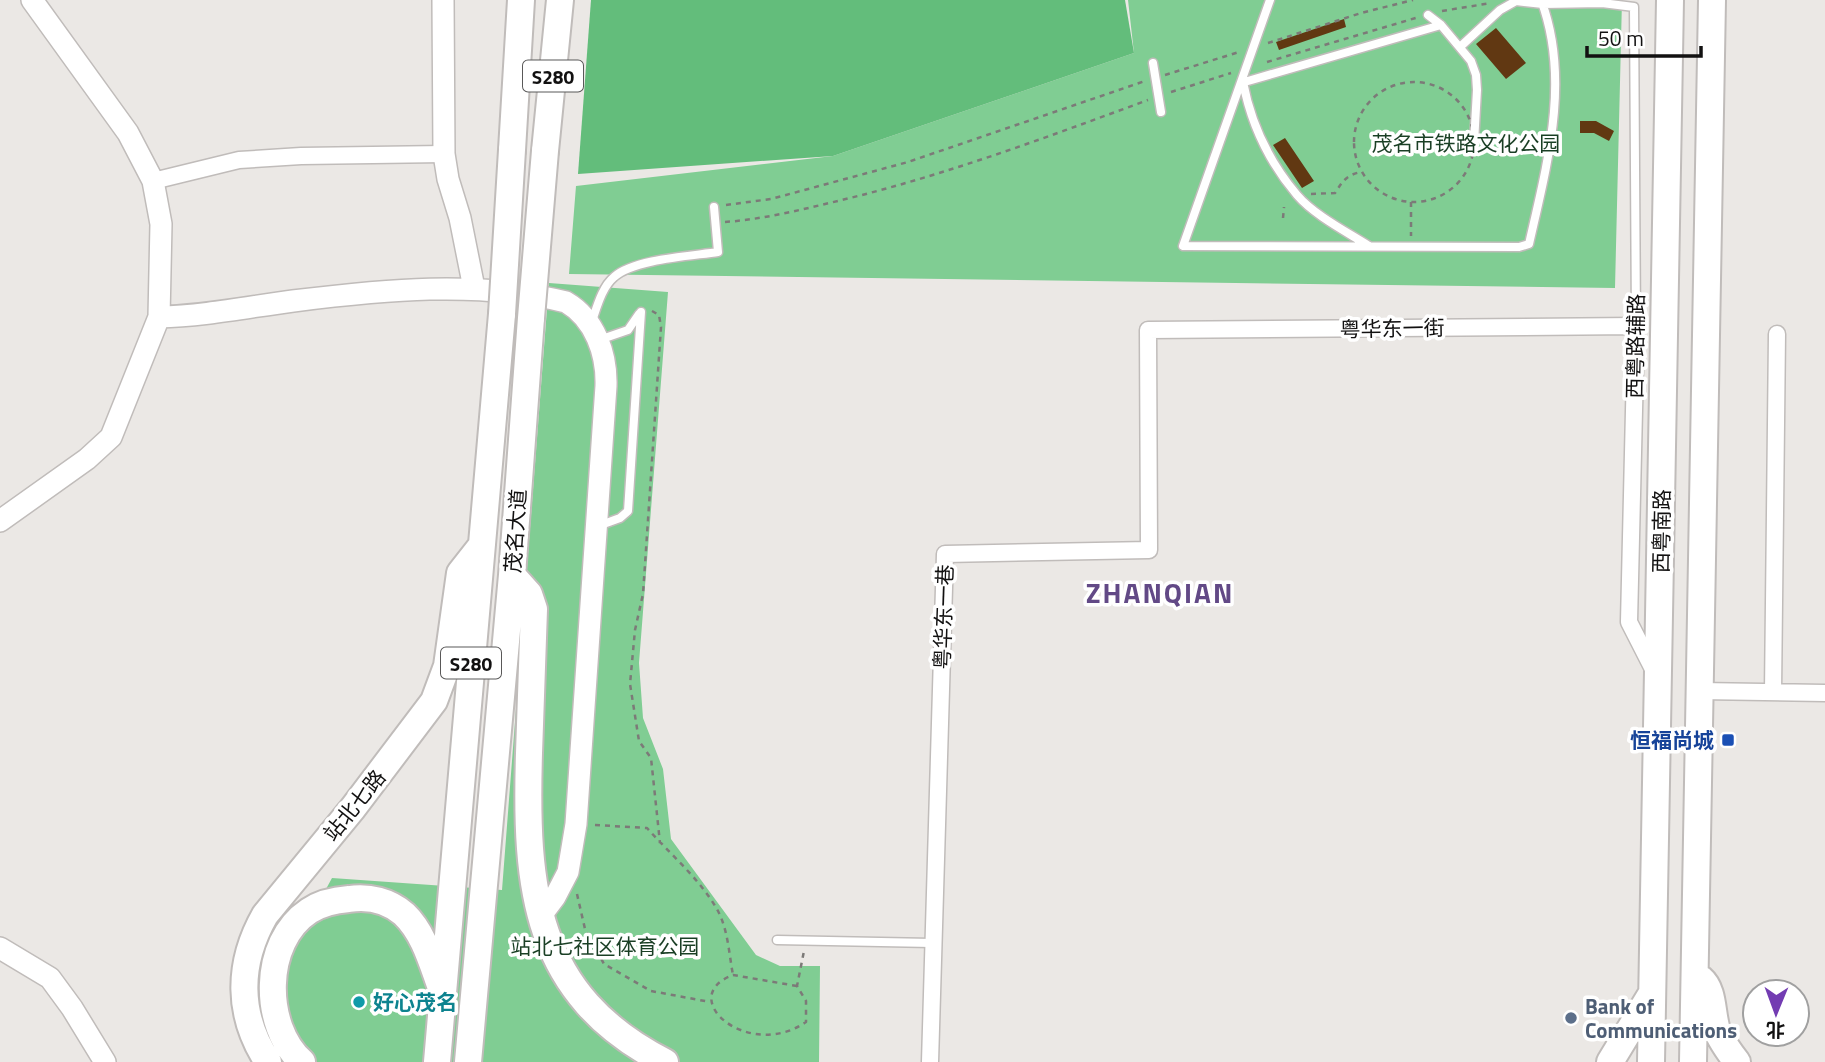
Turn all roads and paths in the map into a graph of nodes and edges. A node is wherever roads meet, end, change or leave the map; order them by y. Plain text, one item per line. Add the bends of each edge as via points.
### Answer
1 (32, 0) edge
2 (443, 0) edge
3 (521, 0) edge
4 (560, 0) edge
5 (1270, 0) edge
6 (1413, 0) edge
7 (1670, 0) edge
8 (1712, 0) edge
9 (1542, 2) edge
10 (1602, 2) edge
11 (1428, 15) dead end
12 (1441, 25) junction
13 (1460, 47) junction
14 (1253, 48) junction
15 (1153, 63) dead end
16 (1246, 69) junction
17 (1155, 78) junction
18 (1242, 82) junction
19 (1158, 96) junction
20 (1161, 112) dead end
21 (1474, 143) junction
22 (443, 153) junction
23 (1362, 172) junction
24 (153, 181) junction
25 (1298, 196) junction
26 (1411, 202) junction
27 (714, 207) joint
28 (1284, 207) dead end
29 (1283, 218) dead end
30 (715, 222) junction
31 (1369, 246) junction
32 (1412, 247) junction
33 (474, 288) junction
34 (641, 312) junction
35 (159, 317) junction
36 (1636, 326) junction
37 (1148, 330) joint
38 (594, 334) junction
39 (1777, 334) dead end
40 (0, 521) edge
41 (595, 527) junction
42 (482, 545) junction
43 (512, 575) junction
44 (1658, 679) junction
45 (1699, 691) junction
46 (1773, 692) junction
47 (1825, 693) edge
48 (1656, 822) junction
49 (1697, 823) junction
50 (576, 824) junction
51 (660, 843) junction
52 (561, 887) junction
53 (540, 917) junction
54 (777, 940) dead end
55 (806, 940) junction
56 (932, 943) junction
57 (0, 948) edge
58 (733, 975) junction
59 (1695, 975) junction
60 (797, 986) junction
61 (1653, 992) junction
62 (441, 1001) junction
63 (710, 1002) junction
64 (721, 1025) dead end
65 (798, 1031) dead end
66 (105, 1062) edge
67 (268, 1062) edge
68 (302, 1062) edge
69 (437, 1062) edge
70 (468, 1062) edge
71 (665, 1062) edge
72 (930, 1062) edge
73 (1610, 1062) edge
74 (1651, 1062) edge
75 (1693, 1062) edge
76 (1737, 1062) edge

1 - 24 street via 128,133
2 - 22 street
3 - 42 main road, 茂名大道 / S280, bridge
4 - 43 main road, 茂名大道 / S280, bridge
5 - 14 lane
6 - 14 path
7 - 44 main road, 西粤南路
8 - 45 main road, 西粤南路
9 - 10 lane
9 - 13 lane via 1516,1
9 - 32 lane via 1553,43 1555,102 1529,244
10 - 36 lane, 西粤路辅路 via 1634,7
11 - 12 lane
12 - 13 lane
12 - 18 lane
13 - 21 lane via 1476,75
14 - 16 lane
14 - 17 path
15 - 17 lane
16 - 18 lane
16 - 19 path
17 - 19 lane
17 - 27 path via 908,162 771,199
18 - 25 lane via 1261,139
18 - 31 lane via 1184,246
19 - 20 lane
19 - 30 path via 896,187 758,219
21 - 23 path via 1469,117 1452,96 1430,84 1395,85 1378,93 1359,116 1353,144
21 - 26 path via 1472,159 1455,186 1427,201
22 - 24 street via 239,160
22 - 33 street
23 - 25 path via 1349,174 1335,193
23 - 26 path via 1382,193
24 - 35 street via 161,224
25 - 31 lane
26 - 32 path
27 - 30 lane
28 - 29 path
30 - 38 lane via 719,252 660,260 614,277 601,297
31 - 32 lane
33 - 35 street via 364,293
33 - 38 street via 566,302 576,308
34 - 38 lane via 628,330
34 - 41 lane via 628,511
34 - 51 path via 650,309 659,315 661,327 643,594 629,684 639,741 651,758
35 - 40 street via 111,437
36 - 37 street, 粤华东一街
36 - 44 street, 西粤路辅路 via 1629,622
37 - 56 street, 粤华东一巷 via 1149,550 945,554
38 - 41 street via 605,359 606,376
39 - 46 street
41 - 50 street
42 - 62 main road, 茂名大道 / S280
42 - 67 main road, 站北七路 via 460,573 447,666 434,701 255,932 246,969 246,1012
43 - 53 main road via 529,594 534,609 528,799 532,883
43 - 70 main road, 茂名大道 / S280
44 - 48 main road, 西粤南路
45 - 46 street
45 - 49 main road, 西粤南路
46 - 47 street
48 - 49 main road
48 - 61 main road, 西粤南路
49 - 59 main road, 西粤南路
50 - 51 path via 642,826
50 - 52 street
51 - 58 path via 718,911
52 - 53 street
52 - 63 path via 577,894 585,929 604,964 651,991
53 - 71 main road via 577,994 625,1039
54 - 55 lane
55 - 56 lane
55 - 60 path
56 - 72 street, 粤华东一巷
57 - 66 street via 50,978
58 - 60 path
58 - 63 path via 724,978
59 - 75 main road, 西粤南路
59 - 76 main road via 1709,987 1718,1032
60 - 65 path via 806,1002 806,1022
61 - 73 main road
61 - 74 main road, 西粤南路
62 - 68 main road via 424,942 393,906 361,897 316,906 288,934 273,978 276,1019 287,1046
62 - 69 main road, 茂名大道 / S280
63 - 64 path

